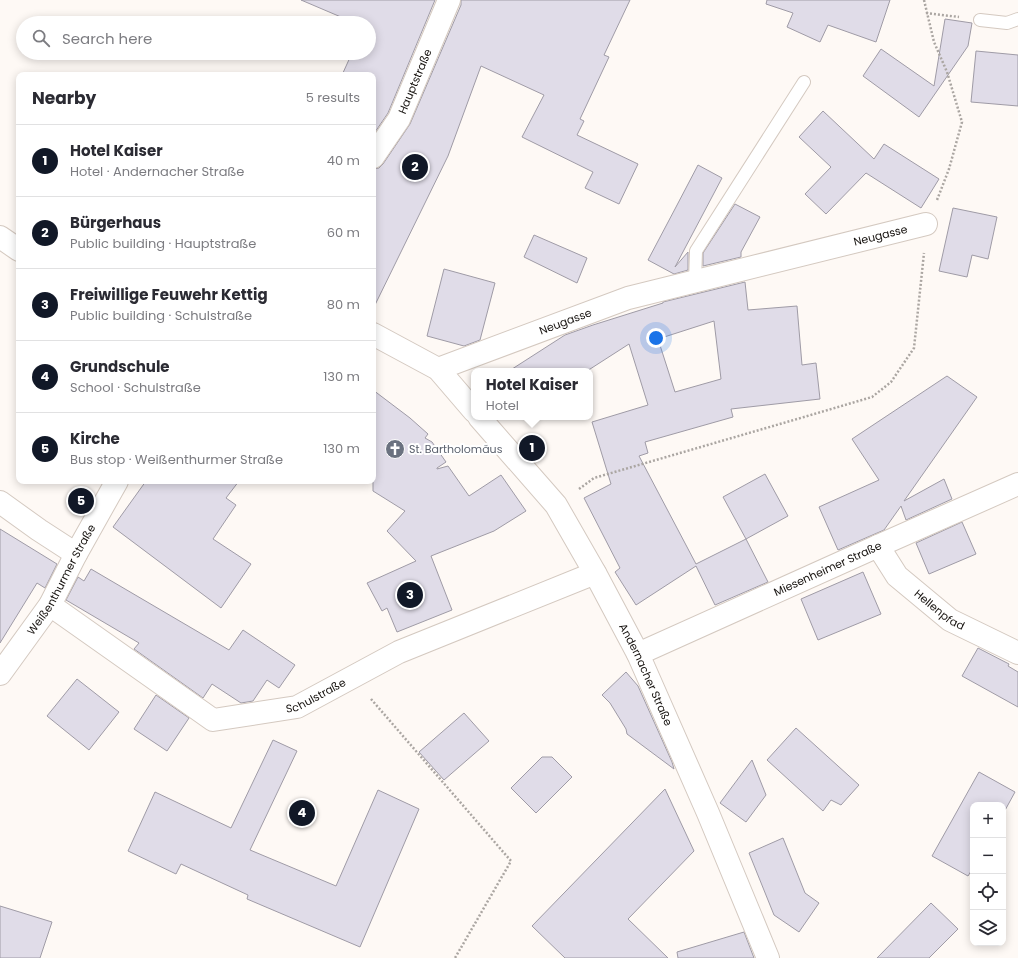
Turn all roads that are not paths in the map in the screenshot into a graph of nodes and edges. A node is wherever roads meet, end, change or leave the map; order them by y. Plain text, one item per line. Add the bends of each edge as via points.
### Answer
1 (449, 0) edge
2 (1018, 19) edge
3 (980, 20) road end
4 (804, 82) dead end
5 (376, 153) edge
6 (926, 224) road end
7 (0, 237) edge
8 (16, 248) edge
9 (695, 282) junction
10 (376, 336) edge
11 (438, 369) junction
12 (471, 408) edge
13 (482, 420) edge
14 (115, 484) edge
15 (1018, 484) edge
16 (0, 502) edge
17 (878, 546) junction
18 (76, 554) junction
19 (595, 573) junction
20 (50, 604) junction
21 (1018, 653) edge
22 (638, 654) junction
23 (0, 674) edge
24 (768, 958) edge

1 - 5 street, Hauptstraße via 399,119
2 - 3 lane via 1007,23
4 - 9 lane via 696,251
6 - 9 street, Neugasse
7 - 8 street
9 - 11 street, Neugasse via 628,298
10 - 11 street
11 - 12 street
13 - 19 street, Andernacher Straße via 556,506
14 - 18 street, Weißenthurmer Straße
15 - 17 street, Miesenheimer Straße
16 - 18 street
17 - 21 street, Hellenpfad via 897,576 950,620
17 - 22 street, Miesenheimer Straße
18 - 20 street, Weißenthurmer Straße
19 - 20 street, Schulstraße via 399,652 297,707 213,720
19 - 22 street, Andernacher Straße
20 - 23 street, Weißenthurmer Straße
22 - 24 street, Andernacher Straße

